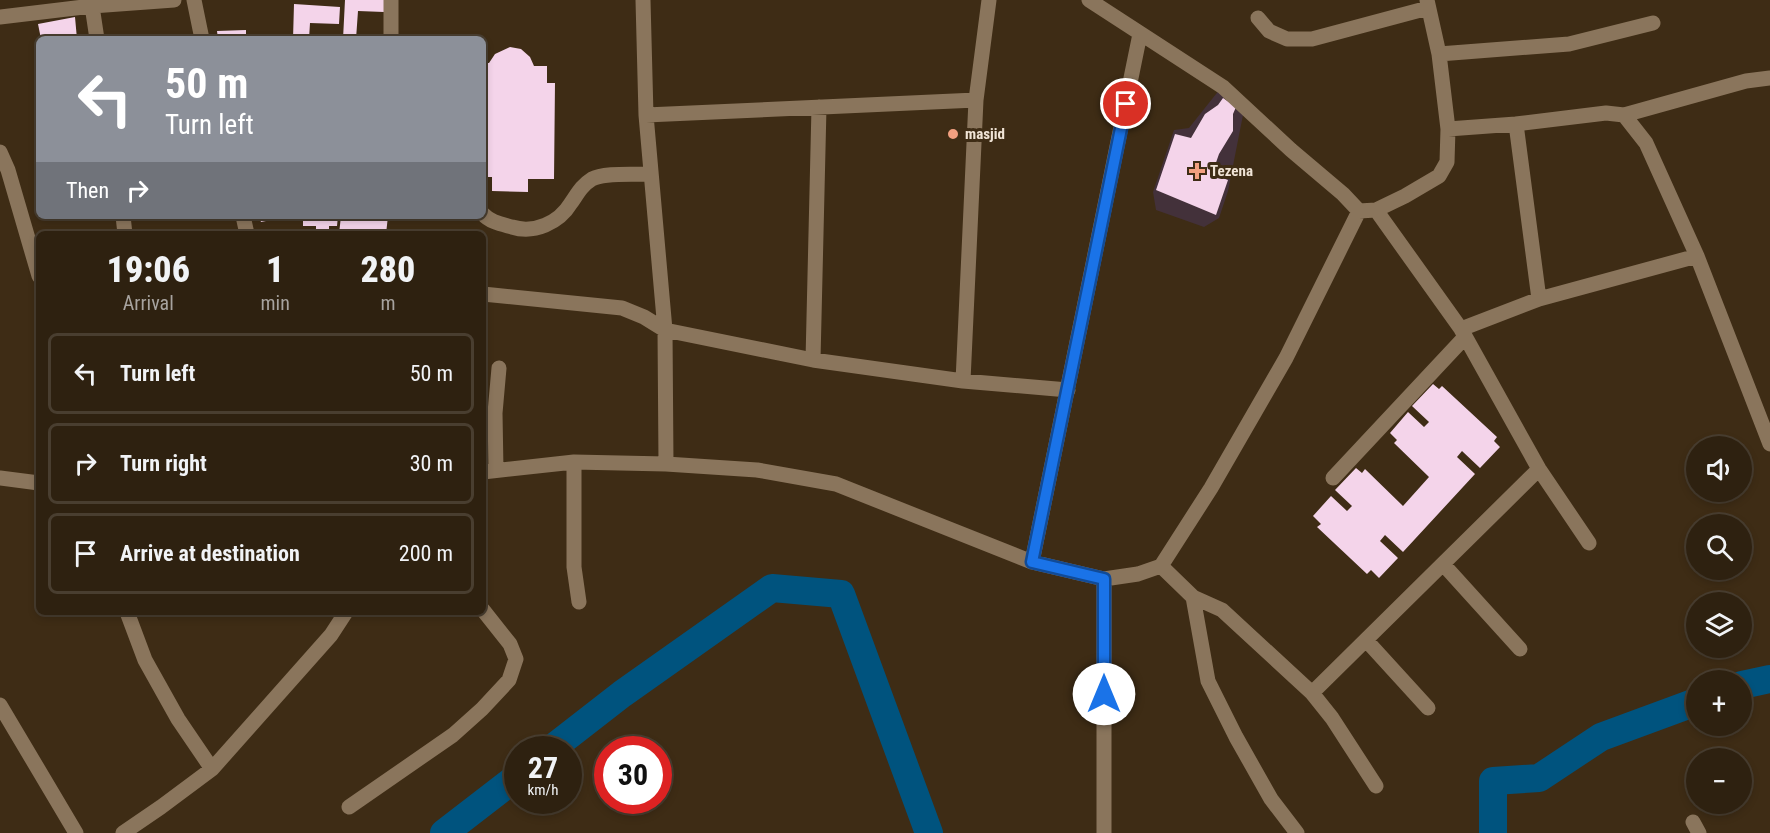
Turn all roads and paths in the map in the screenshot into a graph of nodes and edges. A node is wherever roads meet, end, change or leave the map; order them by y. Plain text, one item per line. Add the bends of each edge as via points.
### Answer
1 (174, 0) edge
2 (194, 0) edge
3 (391, 0) edge
4 (643, 0) edge
5 (989, 0) edge
6 (1089, 0) edge
7 (1428, 4) edge
8 (92, 6) junction
9 (0, 17) edge
10 (1258, 18) dead end
11 (1653, 23) dead end
12 (1140, 34) junction
13 (97, 36) edge
14 (201, 36) edge
15 (391, 36) edge
16 (1439, 54) junction
17 (1770, 78) edge
18 (976, 100) junction
19 (819, 107) junction
20 (646, 115) junction
21 (1624, 115) junction
22 (1515, 124) junction
23 (1448, 129) junction
24 (0, 152) edge
25 (651, 174) junction
26 (1376, 210) junction
27 (1359, 211) junction
28 (486, 217) edge
29 (1697, 256) junction
30 (36, 261) edge
31 (486, 294) edge
32 (1539, 299) junction
33 (665, 330) junction
34 (1463, 333) junction
35 (813, 360) junction
36 (499, 368) dead end
37 (963, 381) junction
38 (1068, 390) junction
39 (1770, 444) edge
40 (574, 462) junction
41 (666, 464) junction
42 (1539, 469) junction
43 (490, 471) edge
44 (0, 478) edge
45 (1333, 478) dead end
46 (36, 483) edge
47 (1589, 543) dead end
48 (1032, 562) junction
49 (1443, 564) junction
50 (1161, 566) junction
51 (1104, 579) junction
52 (1193, 597) junction
53 (579, 602) dead end
54 (486, 614) edge
55 (129, 615) edge
56 (344, 615) edge
57 (1366, 640) junction
58 (1520, 649) dead end
59 (1312, 693) junction
60 (0, 705) edge
61 (1428, 708) dead end
62 (212, 769) junction
63 (1376, 786) dead end
64 (349, 807) dead end
65 (76, 833) edge
66 (123, 833) edge
67 (1104, 833) edge
68 (1297, 833) edge

1 - 8 street
2 - 14 street
3 - 15 street
4 - 20 street
5 - 18 street
6 - 12 street
7 - 10 street via 1312,39 1287,39 1269,31
7 - 16 street
8 - 9 street
8 - 13 street
11 - 16 street via 1569,44
12 - 27 street via 1223,87
12 - 38 street
16 - 23 street
17 - 21 street
18 - 19 street
18 - 37 street
19 - 20 street
19 - 35 street
20 - 25 street
21 - 22 street via 1606,113
21 - 29 street via 1646,143
22 - 23 street
22 - 32 street
23 - 26 street via 1447,162 1439,176
24 - 30 street
25 - 28 street via 594,178 579,189 556,220 541,227 518,229
25 - 33 street
26 - 27 street
26 - 34 street
27 - 50 street via 1287,358
29 - 32 street
29 - 39 street
31 - 33 street via 622,308
32 - 34 street
33 - 35 street
33 - 41 street
34 - 42 street
34 - 45 street
35 - 37 street
36 - 43 street
37 - 38 street
38 - 48 street
40 - 41 street
40 - 43 street
40 - 53 street via 574,567
41 - 48 street via 758,470 836,484
42 - 47 street
42 - 49 street
44 - 46 street
48 - 51 street
49 - 57 street
49 - 58 street
50 - 51 street
50 - 52 street
51 - 67 street
52 - 59 street via 1222,610
52 - 68 street via 1208,681 1271,799
54 - 64 street via 510,644 516,659 509,680 453,735
55 - 62 street via 145,660
56 - 62 street via 331,635
57 - 59 street
57 - 61 street
59 - 63 street
60 - 65 street
62 - 66 street

